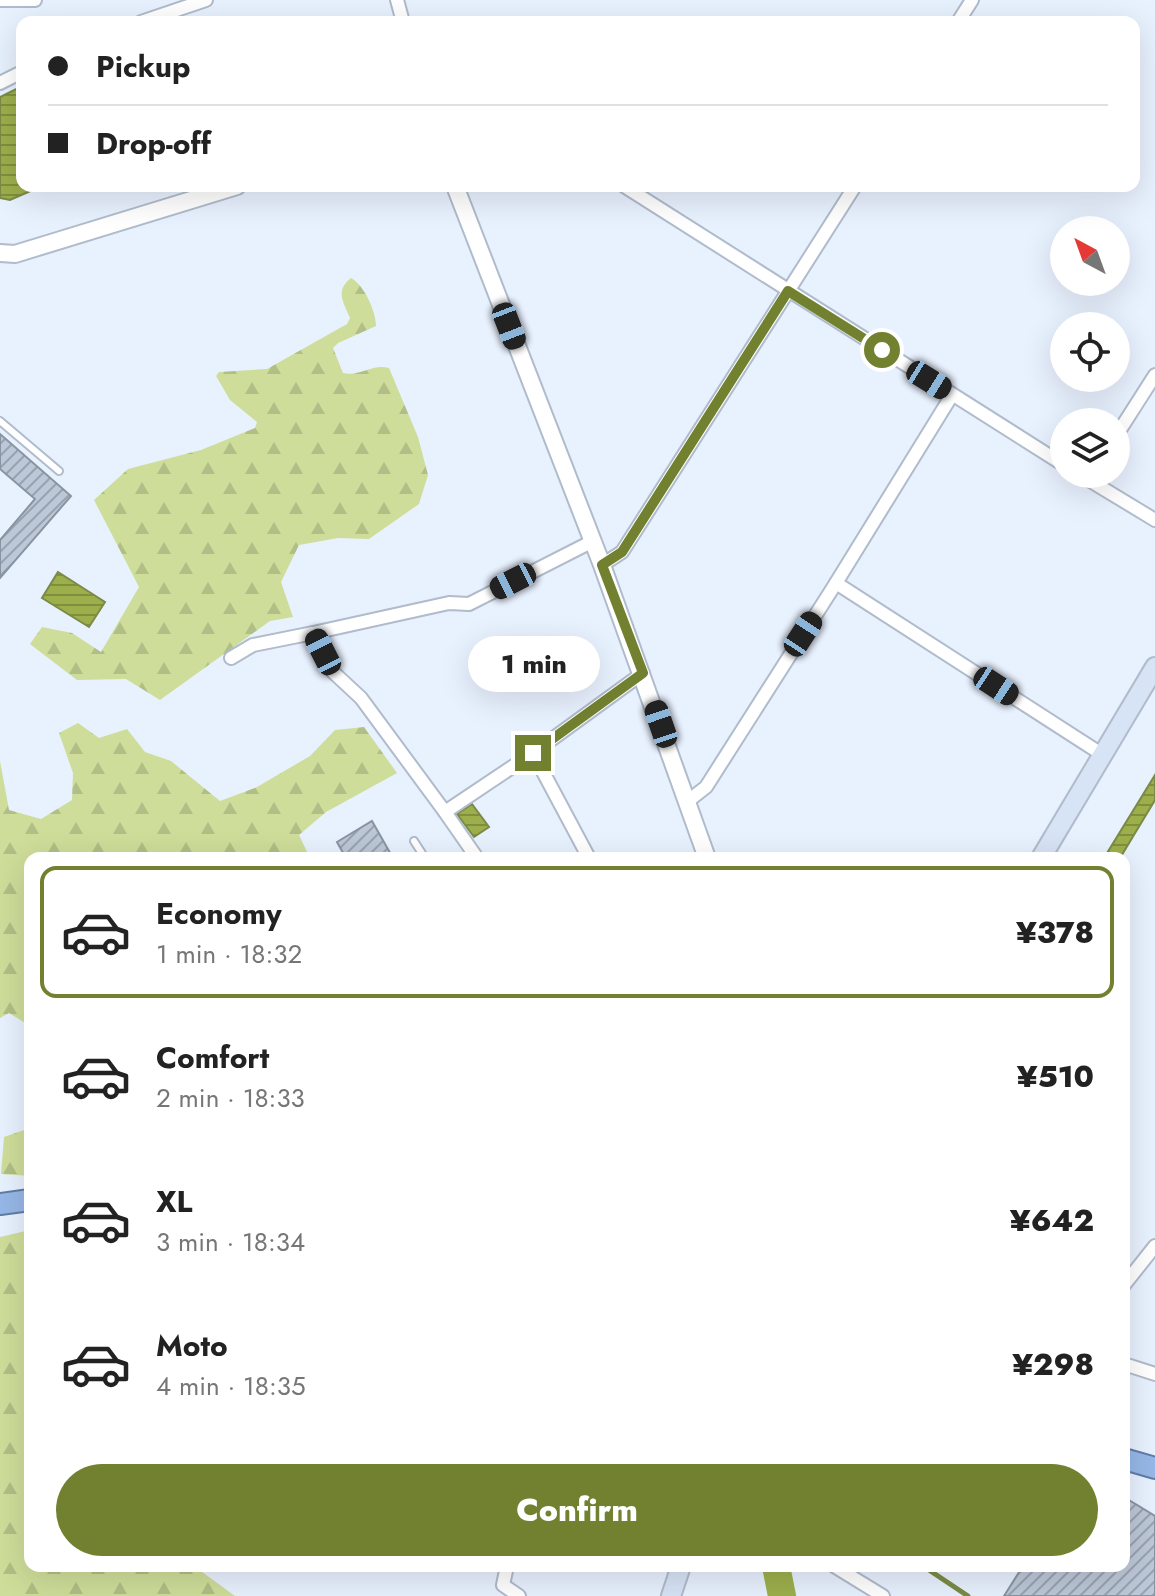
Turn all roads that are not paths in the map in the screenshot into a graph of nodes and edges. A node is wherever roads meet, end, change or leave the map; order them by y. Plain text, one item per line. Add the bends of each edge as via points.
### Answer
1 (0, 0) edge
2 (35, 0) edge
3 (206, 0) edge
4 (159, 16) edge
5 (217, 192) edge
6 (457, 192) edge
7 (633, 192) edge
8 (851, 192) edge
9 (0, 253) edge
10 (788, 291) junction
11 (1155, 375) edge
12 (952, 395) junction
13 (1130, 414) edge
14 (0, 421) edge
15 (1050, 456) edge
16 (59, 471) dead end
17 (1105, 488) edge
18 (1155, 520) edge
19 (593, 541) junction
20 (602, 565) junction
21 (836, 583) junction
22 (313, 633) junction
23 (231, 658) dead end
24 (1155, 667) edge
25 (643, 673) junction
26 (533, 753) junction
27 (1103, 755) junction
28 (688, 801) junction
29 (445, 812) junction
30 (414, 841) dead end
31 (421, 852) edge
32 (473, 852) edge
33 (586, 852) edge
34 (705, 852) edge
35 (1045, 852) edge
36 (24, 1201) edge
37 (0, 1204) edge
38 (1155, 1246) edge
39 (1130, 1277) edge
40 (1130, 1366) edge
41 (1155, 1374) edge
42 (1130, 1461) edge
43 (1155, 1468) edge
44 (506, 1572) edge
45 (679, 1572) edge
46 (844, 1572) edge
47 (519, 1596) edge
48 (671, 1596) edge
49 (883, 1596) edge

1 - 2 street
3 - 4 street
5 - 9 street via 15,254
6 - 19 street
7 - 10 street
8 - 10 street
10 - 12 street
10 - 20 street via 622,552
11 - 13 street
12 - 15 street
12 - 21 street
14 - 16 lane
17 - 18 street
19 - 20 street
19 - 22 street via 469,604 449,603
20 - 25 street
21 - 27 street
21 - 28 street via 706,787
22 - 23 street via 253,645
22 - 29 street via 333,672 361,698
24 - 27 main road
25 - 26 street
25 - 28 street
26 - 29 street
26 - 33 street
27 - 35 main road
28 - 34 street
29 - 32 street
30 - 31 lane
36 - 37 highway
38 - 39 street
40 - 41 street
42 - 43 highway
44 - 47 street via 503,1585
45 - 48 main road
46 - 49 street

